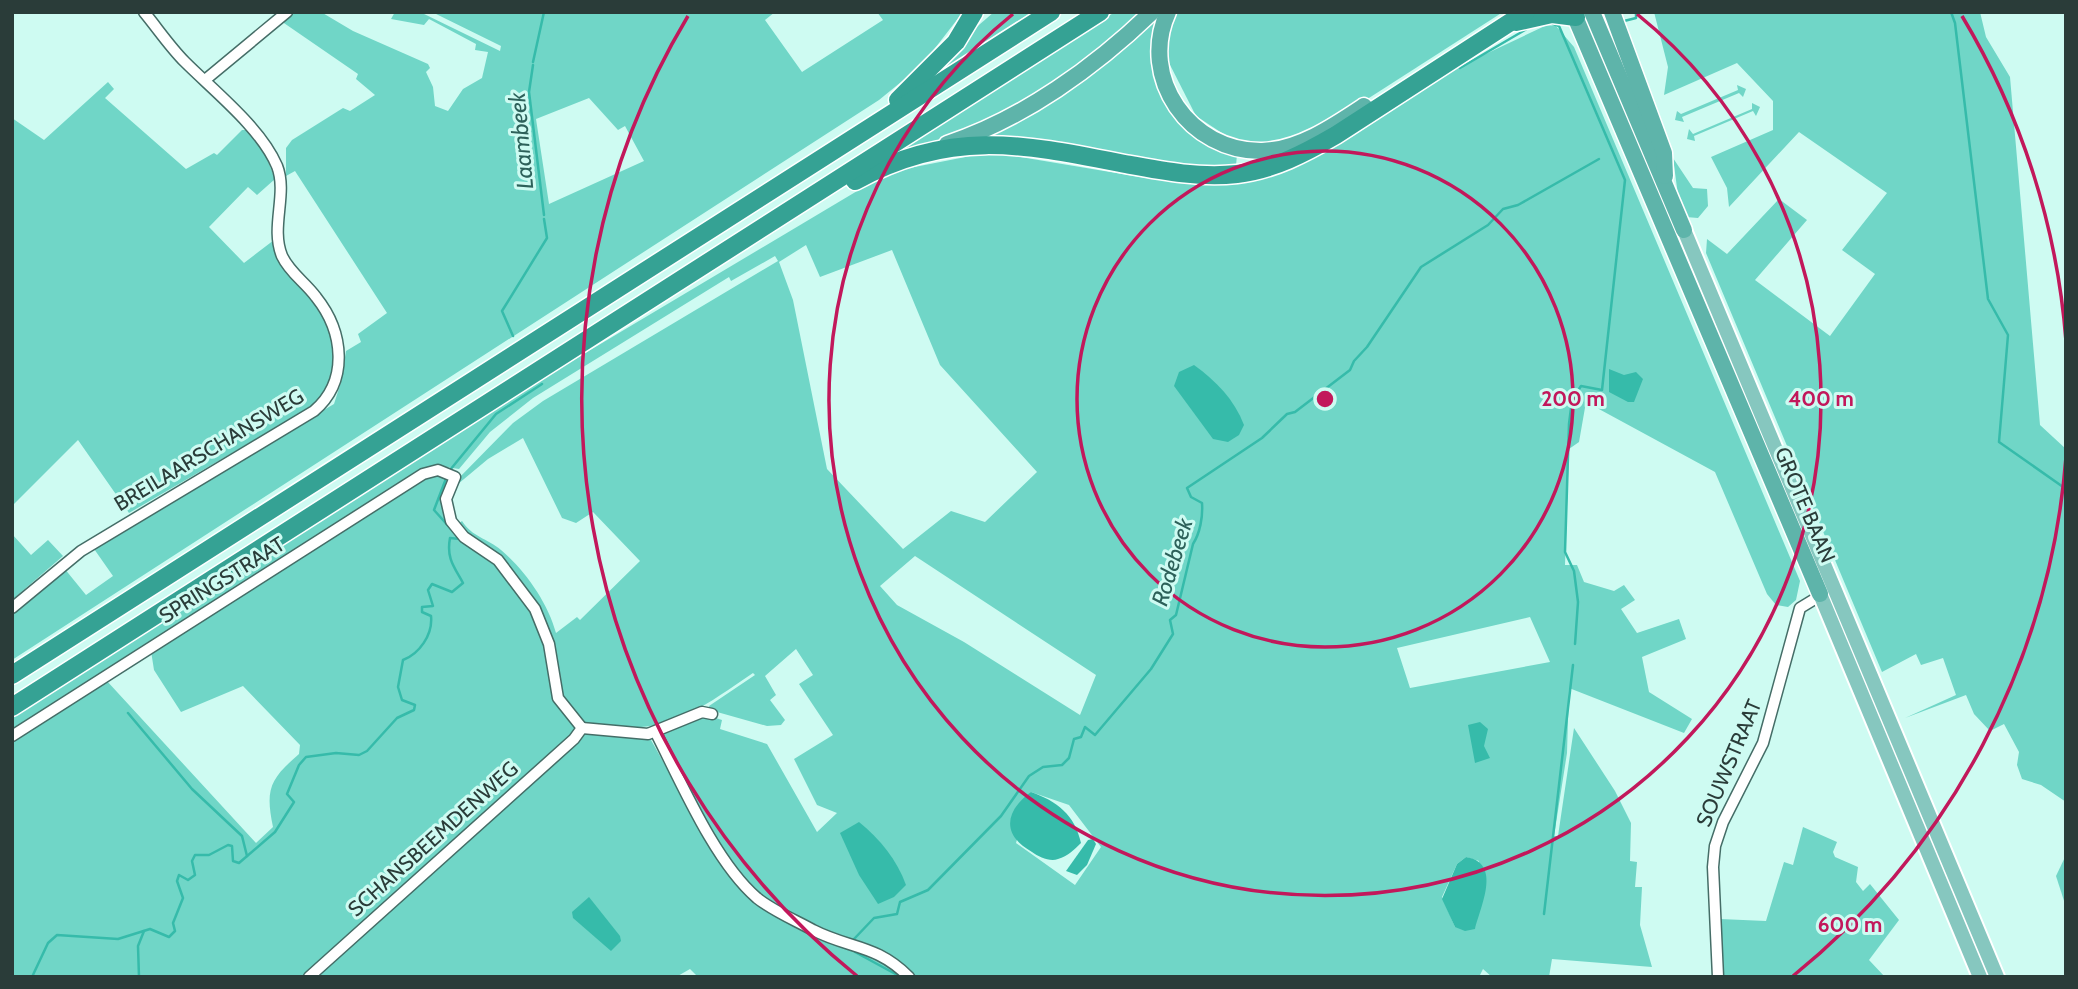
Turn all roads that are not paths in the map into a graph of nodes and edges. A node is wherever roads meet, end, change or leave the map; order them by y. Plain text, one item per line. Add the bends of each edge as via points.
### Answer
1 (144, 12) edge
2 (287, 12) edge
3 (974, 12) edge
4 (1051, 12) edge
5 (1100, 12) edge
6 (1152, 12) edge
7 (1168, 12) edge
8 (1612, 12) edge
9 (1580, 14) edge
10 (1516, 16) edge
11 (205, 80) junction
12 (871, 127) junction
13 (909, 156) junction
14 (1665, 186) junction
15 (1684, 230) joint
16 (697, 270) junction
17 (1828, 591) junction
18 (12, 608) edge
19 (12, 675) edge
20 (12, 707) edge
21 (712, 714) dead end
22 (582, 729) junction
23 (656, 733) junction
24 (12, 736) edge
25 (1978, 976) edge
26 (309, 977) edge
27 (909, 977) edge
28 (1718, 977) edge
29 (1997, 977) edge

1 - 11 street, BREILAARSCHANSWEG
2 - 11 street
3 - 12 highway via 956,42
4 - 12 highway
5 - 16 highway
6 - 13 highway via 1100,57 1034,102 966,137
7 - 10 highway via 1159,59 1164,84 1175,104 1212,138 1262,151 1288,146 1330,127
8 - 14 highway via 1664,153
9 - 10 highway
9 - 14 highway, GROTE BAAN
9 - 17 highway, GROTE BAAN
10 - 13 highway via 1303,154 1261,170 1197,176 1001,143
11 - 18 street, BREILAARSCHANSWEG via 253,132 278,169 278,245 287,266 315,295 328,318 339,349 337,381 314,411 81,551
12 - 19 highway
13 - 16 highway via 839,190 731,257
14 - 15 highway, GROTE BAAN
15 - 17 main road, GROTE BAAN
16 - 20 highway
17 - 25 main road, GROTE BAAN
17 - 28 street, SOUWSTRAAT via 1800,608 1763,743 1718,835 1713,867
17 - 29 main road, GROTE BAAN
21 - 23 street via 696,714
22 - 23 street
22 - 24 street, SPRINGSTRAAT via 558,698 550,644 535,609 498,560 464,537 451,521 446,499 456,477 438,470 423,474
22 - 26 street, SCHANSBEEMDENWEG
23 - 27 street via 727,862 757,897 827,937 876,951

